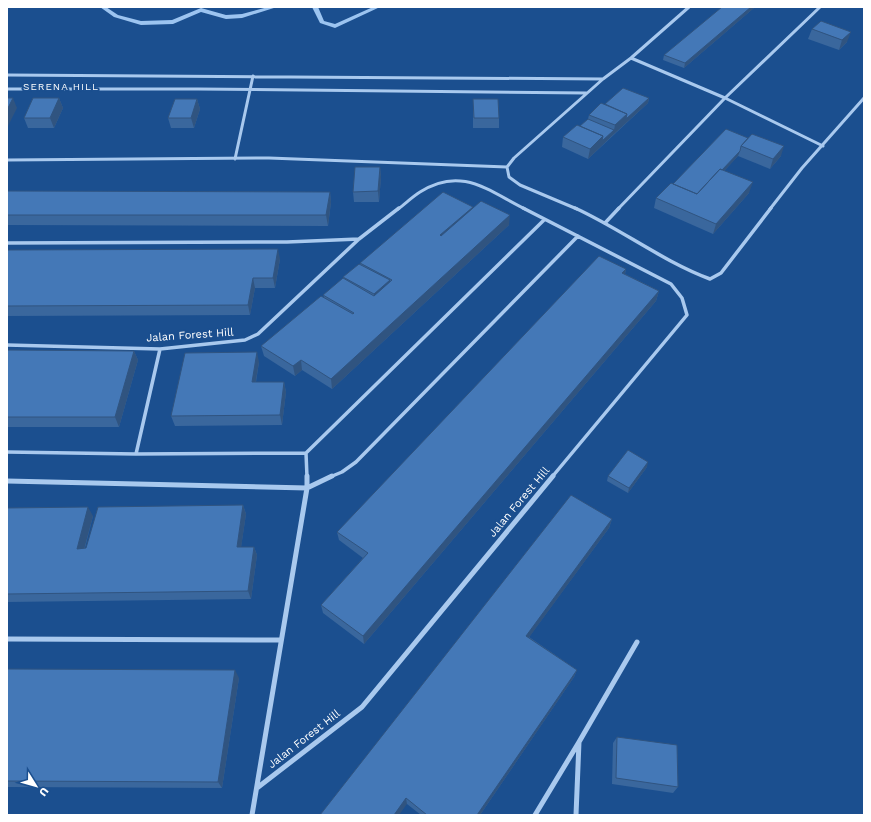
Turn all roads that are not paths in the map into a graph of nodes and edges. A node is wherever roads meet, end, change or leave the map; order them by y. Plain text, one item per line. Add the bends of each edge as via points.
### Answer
1 (688, 7) edge
2 (820, 7) edge
3 (631, 58) junction
4 (7, 75) edge
5 (253, 76) junction
6 (603, 79) junction
7 (7, 89) edge
8 (250, 91) junction
9 (587, 94) junction
10 (725, 98) junction
11 (864, 98) edge
12 (823, 146) junction
13 (235, 159) junction
14 (7, 160) edge
15 (507, 167) junction
16 (544, 220) junction
17 (606, 223) junction
18 (578, 236) junction
19 (359, 239) junction
20 (7, 244) edge
21 (7, 345) edge
22 (160, 349) junction
23 (7, 452) edge
24 (306, 452) junction
25 (136, 454) junction
26 (7, 481) edge
27 (307, 488) junction
28 (7, 639) edge
29 (281, 640) junction
30 (637, 642) dead end
31 (579, 742) junction
32 (257, 788) junction
33 (252, 815) edge
34 (534, 815) edge
35 (576, 815) edge

1 - 3 street
2 - 10 street
3 - 6 street
3 - 10 street
4 - 5 street
5 - 6 street
5 - 8 street
6 - 9 street
7 - 8 street
8 - 9 street
8 - 13 street
9 - 15 street
10 - 12 street
10 - 17 street
11 - 12 street
12 - 17 street via 802,168 721,273 710,279 678,265
13 - 14 street
13 - 15 street
15 - 17 street via 509,177 520,185
16 - 18 street, Jalan Forest Hill
16 - 19 street, Jalan Forest Hill via 474,183 456,179 440,182 420,192
16 - 24 street
18 - 27 street via 356,462 342,472
18 - 32 street, Jalan Forest Hill via 671,284 682,298 687,315 362,707
19 - 20 street
19 - 22 street, Jalan Forest Hill via 258,334 235,342
21 - 22 street, Jalan Forest Hill
22 - 25 street
23 - 25 street
24 - 25 street
24 - 27 street, Jalan Forest Hill
26 - 27 street
27 - 29 street, Jalan Forest Hill
28 - 29 street
29 - 32 street, Jalan Forest Hill
30 - 31 street
31 - 34 street
31 - 35 street
32 - 33 street, Jalan Forest Hill

